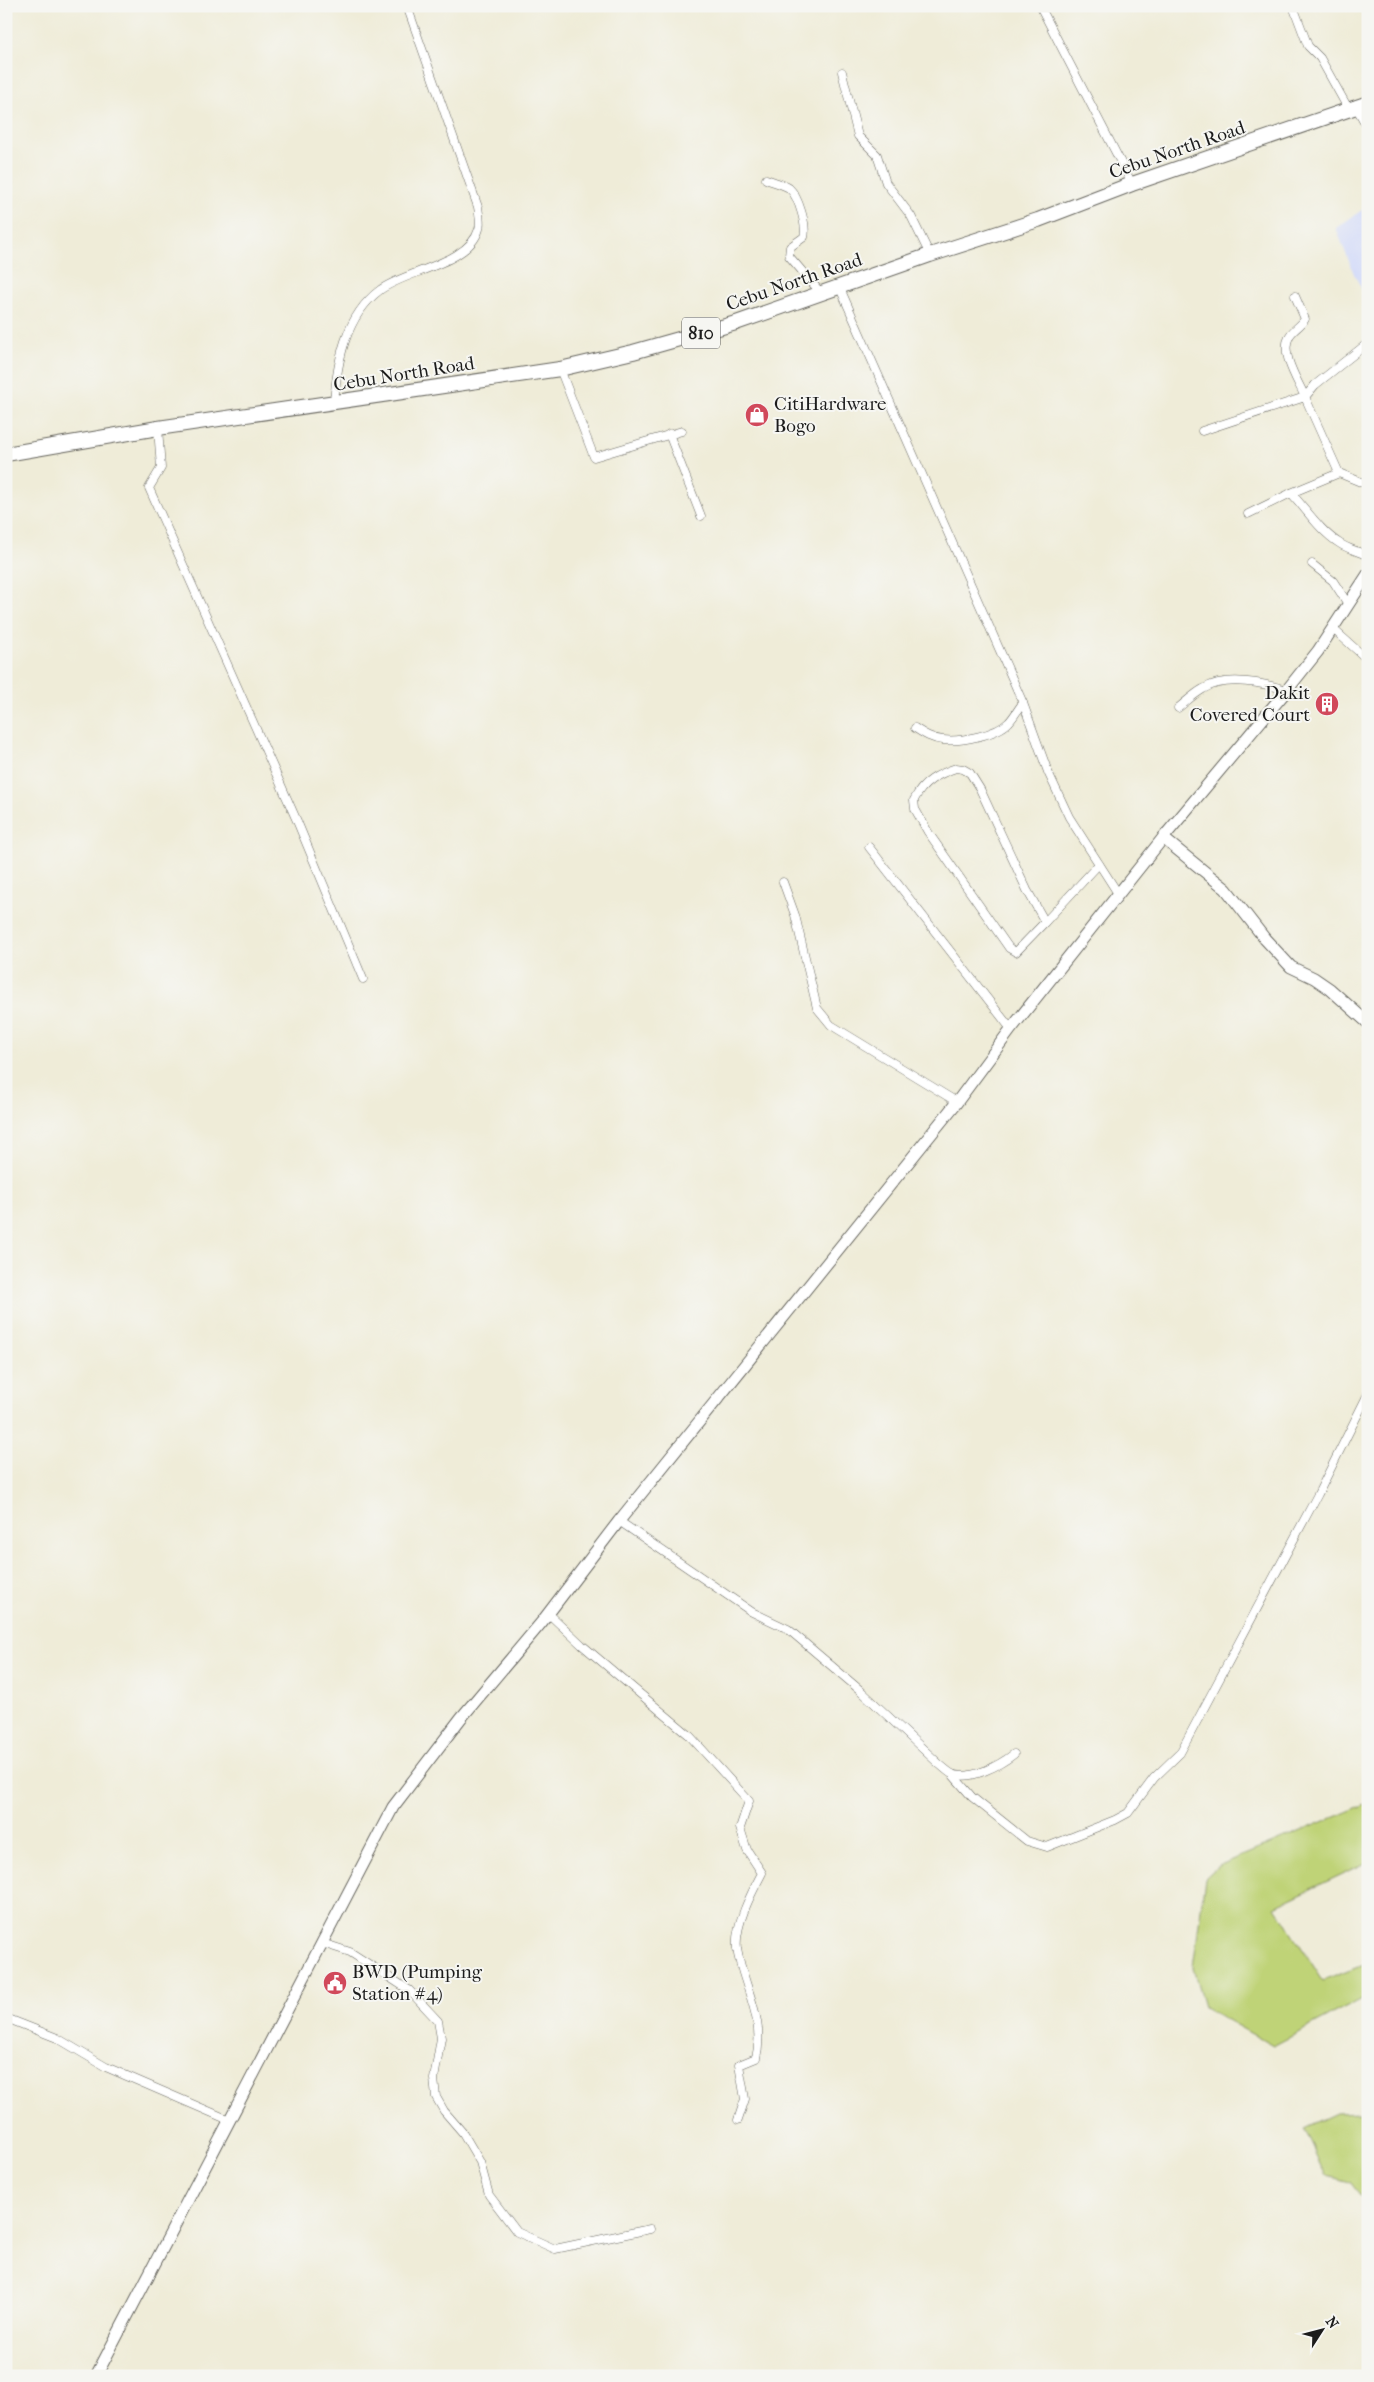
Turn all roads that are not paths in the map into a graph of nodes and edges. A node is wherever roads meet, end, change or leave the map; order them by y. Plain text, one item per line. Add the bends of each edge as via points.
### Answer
1 (408, 6) edge
2 (1040, 6) edge
3 (1293, 6) edge
4 (842, 72) dead end
5 (1358, 107) edge
6 (1368, 128) edge
7 (766, 179) dead end
8 (1132, 184) junction
9 (930, 255) junction
10 (839, 286) junction
11 (821, 293) junction
12 (1295, 296) dead end
13 (1368, 343) edge
14 (560, 369) junction
15 (1305, 397) junction
16 (334, 404) junction
17 (158, 428) junction
18 (682, 431) dead end
19 (1202, 431) dead end
20 (669, 434) junction
21 (6, 454) edge
22 (1339, 473) junction
23 (1368, 486) edge
24 (1291, 493) junction
25 (1248, 514) dead end
26 (701, 516) dead end
27 (1368, 556) edge
28 (1312, 564) dead end
29 (1368, 574) edge
30 (1348, 604) junction
31 (1332, 628) junction
32 (1368, 660) edge
33 (1287, 690) junction
34 (1023, 703) junction
35 (1178, 708) dead end
36 (915, 728) dead end
37 (1163, 838) junction
38 (869, 847) dead end
39 (1099, 864) junction
40 (783, 882) dead end
41 (1119, 895) junction
42 (1045, 922) junction
43 (363, 978) dead end
44 (1368, 1023) edge
45 (1011, 1029) junction
46 (958, 1102) junction
47 (1368, 1394) edge
48 (619, 1521) junction
49 (548, 1613) junction
50 (1014, 1754) dead end
51 (952, 1774) junction
52 (322, 1943) junction
53 (6, 2018) edge
54 (229, 2120) junction
55 (738, 2120) dead end
56 (650, 2230) dead end
57 (96, 2376) edge

1 - 16 street via 478,206 480,228 471,245 444,261 406,275 379,290 353,320 336,367
2 - 8 street
3 - 5 street via 1308,46
4 - 9 street via 858,136 877,155 886,183 911,216
5 - 6 street
5 - 8 highway, Cebu North Road / 810
7 - 11 street via 789,188 795,198 807,228 804,237 790,247 789,256
8 - 9 highway, Cebu North Road / 810 via 1038,220
9 - 10 highway, Cebu North Road / 810
10 - 11 highway, Cebu North Road / 810
10 - 34 street
11 - 14 highway, Cebu North Road / 810 via 690,337
12 - 15 street via 1305,319 1289,335 1288,357
13 - 15 street via 1315,385
14 - 16 highway, Cebu North Road / 810
14 - 20 street via 594,457
15 - 19 street
15 - 22 street
16 - 17 highway, Cebu North Road / 810
17 - 21 highway, Cebu North Road / 810
17 - 43 street via 161,468 149,488
18 - 20 street
20 - 26 street
22 - 23 street
22 - 24 street
24 - 25 street
24 - 27 street via 1334,540
28 - 30 street via 1333,581
29 - 30 main road
30 - 31 main road
31 - 32 street
31 - 33 main road
33 - 35 street via 1268,684 1224,682 1204,688
33 - 37 main road
34 - 36 street via 1008,723 965,740 930,737
34 - 39 street via 1052,781 1069,817
37 - 41 main road
37 - 44 main road via 1226,889 1291,967 1330,989
38 - 45 street
39 - 41 street
39 - 42 street
40 - 46 street via 795,916 817,1008 823,1018
41 - 45 main road
42 - 42 street via 970,773 956,768 926,783 914,800 915,809 1009,948 1019,951
45 - 46 main road
46 - 48 main road
47 - 51 street via 1180,1753 1154,1778 1128,1813 1060,1843 1039,1846 1027,1841 972,1797
48 - 49 main road
48 - 51 street via 752,1612 788,1629
49 - 52 main road via 393,1806
49 - 55 street via 582,1646 689,1735 749,1801 740,1828 747,1850 762,1872 744,1906 737,1947 760,2041 756,2058 739,2065 745,2099
50 - 51 street via 970,1775
52 - 54 main road
52 - 56 street via 350,1952 409,1990 438,2021 441,2038 434,2080 436,2097 480,2162 489,2195 517,2232 555,2249
53 - 54 street via 57,2038 106,2067
54 - 57 main road

